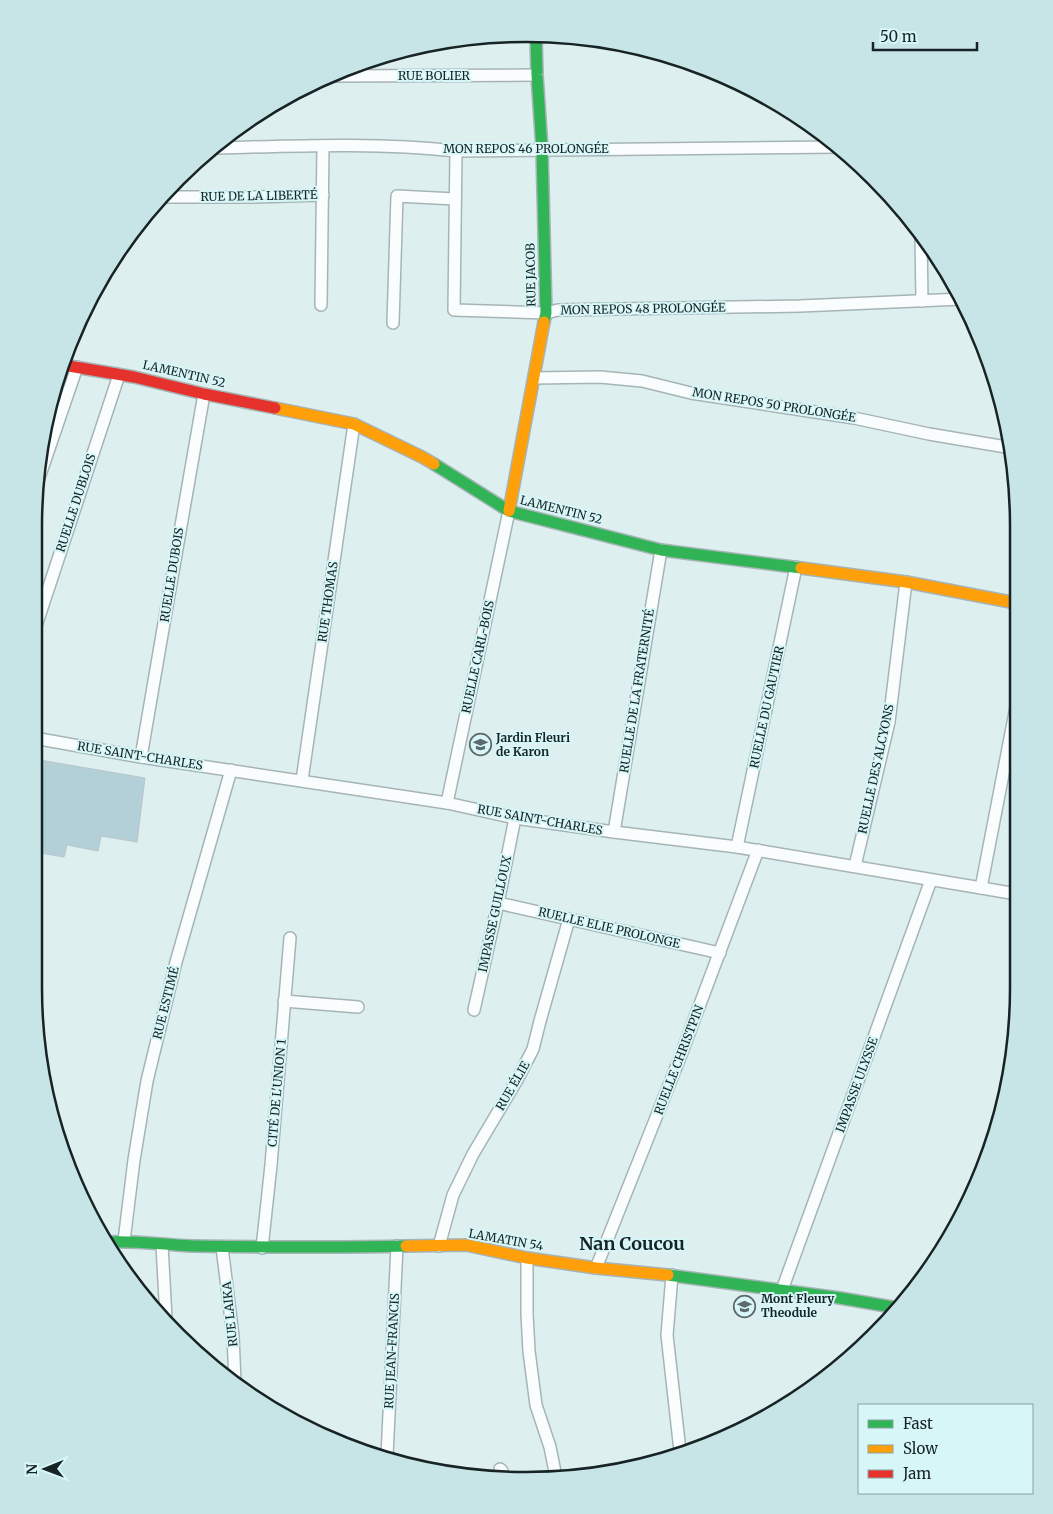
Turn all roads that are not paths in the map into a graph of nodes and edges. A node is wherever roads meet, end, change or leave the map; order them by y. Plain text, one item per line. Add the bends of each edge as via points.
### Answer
1 (536, 43) edge
2 (537, 75) junction
3 (349, 76) edge
4 (323, 146) junction
5 (826, 147) edge
6 (226, 148) edge
7 (542, 149) junction
8 (456, 151) junction
9 (323, 195) junction
10 (173, 196) edge
11 (455, 199) junction
12 (920, 246) edge
13 (954, 299) edge
14 (922, 301) junction
15 (321, 305) dead end
16 (546, 313) junction
17 (393, 323) dead end
18 (70, 366) edge
19 (77, 367) junction
20 (119, 374) junction
21 (534, 378) junction
22 (204, 394) junction
23 (354, 424) junction
24 (50, 443) edge
25 (1003, 447) edge
26 (509, 511) junction
27 (661, 550) junction
28 (796, 567) junction
29 (906, 582) junction
30 (1010, 602) edge
31 (43, 605) edge
32 (1010, 738) edge
33 (43, 740) edge
34 (141, 757) junction
35 (231, 770) junction
36 (302, 780) junction
37 (448, 803) junction
38 (515, 818) junction
39 (614, 832) junction
40 (737, 847) junction
41 (758, 850) junction
42 (855, 866) junction
43 (932, 880) junction
44 (981, 888) junction
45 (1010, 893) edge
46 (498, 903) junction
47 (569, 918) junction
48 (290, 938) dead end
49 (720, 953) junction
50 (284, 1001) junction
51 (358, 1007) dead end
52 (474, 1010) dead end
53 (124, 1241) junction
54 (115, 1242) edge
55 (162, 1245) junction
56 (397, 1246) junction
57 (439, 1246) junction
58 (222, 1247) junction
59 (262, 1248) junction
60 (527, 1258) junction
61 (596, 1268) junction
62 (672, 1275) junction
63 (782, 1290) junction
64 (890, 1307) edge
65 (166, 1310) edge
66 (235, 1373) edge
67 (680, 1447) edge
68 (387, 1451) edge
69 (555, 1470) edge

1 - 2 street, RUE JACOB
2 - 3 street, RUE BOLIER
2 - 7 street, RUE JACOB
4 - 6 street, MON REPOS 46 PROLONGÉE
4 - 8 street, MON REPOS 46 PROLONGÉE via 420,147
4 - 9 street
5 - 7 street, MON REPOS 46 PROLONGÉE
7 - 8 street, MON REPOS 46 PROLONGÉE
7 - 16 street, RUE JACOB
8 - 11 street, MON REPOS 48 PROLONGÉE
9 - 10 street, RUE DE LA LIBERTÉ
9 - 15 street
11 - 16 street, MON REPOS 48 PROLONGÉE via 454,310
11 - 17 street via 397,196
12 - 14 street
13 - 14 street, MON REPOS 48 PROLONGÉE
14 - 16 street, MON REPOS 48 PROLONGÉE via 558,310
16 - 21 street, RUE JACOB
18 - 19 street, LAMENTIN 52
19 - 20 street, LAMENTIN 52
19 - 24 street
20 - 22 street, LAMENTIN 52
20 - 31 street, RUELLE DUBLOIS
21 - 25 street, MON REPOS 50 PROLONGÉE via 600,377 642,381 691,393 854,418
21 - 26 street, RUE JACOB
22 - 23 street, LAMENTIN 52
22 - 34 street, RUELLE DUBOIS
23 - 26 street, LAMENTIN 52 via 422,457
23 - 36 street, RUE THOMAS
26 - 27 street, LAMENTIN 52
26 - 37 street, RUELLE CARL-BOIS
27 - 28 street, LAMENTIN 52
27 - 39 street, RUELLE DE LA FRATERNITÉ
28 - 29 street, LAMENTIN 52
28 - 40 street, RUELLE DU GAUTIER
29 - 30 street, LAMENTIN 52
29 - 42 street, RUELLE DES ALCYONS via 889,722
32 - 44 street
33 - 34 street, RUE SAINT-CHARLES
34 - 35 street, RUE SAINT-CHARLES
35 - 36 street, RUE SAINT-CHARLES
35 - 53 street, RUE ESTIMÉ via 176,962 147,1080
36 - 37 street, RUE SAINT-CHARLES
37 - 38 street, RUE SAINT-CHARLES
38 - 39 street, RUE SAINT-CHARLES
38 - 46 street, IMPASSE GUILLOUX
39 - 40 street, RUE SAINT-CHARLES
40 - 41 street, RUE SAINT-CHARLES
41 - 42 street, RUE SAINT-CHARLES
41 - 49 street, RUELLE CHRISTPIN
42 - 43 street, RUE SAINT-CHARLES
43 - 44 street, RUE SAINT-CHARLES
43 - 63 street, IMPASSE ULYSSE
44 - 45 street, RUE SAINT-CHARLES
46 - 47 street, RUELLE ELIE PROLONGE
46 - 52 street, IMPASSE GUILLOUX
47 - 49 street, RUELLE ELIE PROLONGE
47 - 57 street, RUE ÉLIE via 533,1049 453,1195
48 - 50 street, CITÉ DE L'UNION 1
49 - 61 street, RUELLE CHRISTPIN
50 - 51 street
50 - 59 street, CITÉ DE L'UNION 1
53 - 54 street, LAMATIN 54
53 - 55 street, LAMATIN 54
55 - 58 street, LAMATIN 54
55 - 65 street
56 - 57 street, LAMATIN 54
56 - 59 street, LAMATIN 54
56 - 68 street, RUE JEAN-FRANCIS
57 - 60 street, LAMATIN 54 via 466,1245
58 - 59 street, LAMATIN 54
58 - 66 street, RUE LAIKA
60 - 61 street, LAMATIN 54
60 - 69 street via 529,1351 536,1405
61 - 62 street, LAMATIN 54
62 - 63 street, LAMATIN 54
62 - 67 street via 668,1335
63 - 64 street, LAMATIN 54

